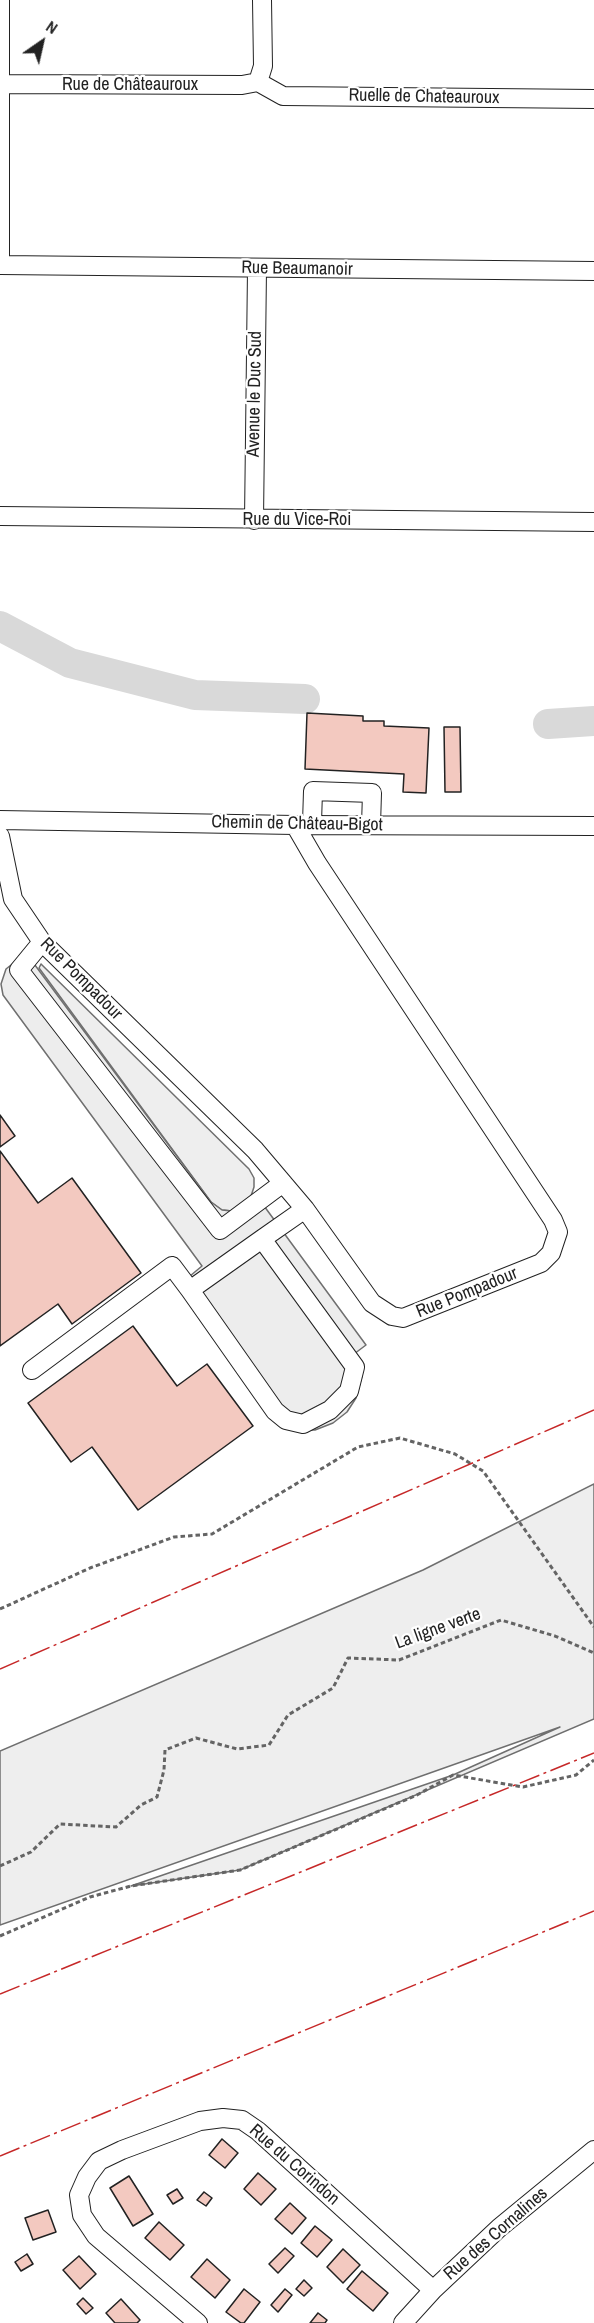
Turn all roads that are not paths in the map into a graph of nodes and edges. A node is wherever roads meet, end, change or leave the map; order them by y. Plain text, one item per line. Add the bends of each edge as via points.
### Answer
1 (0, 0) edge
2 (262, 0) edge
3 (258, 82) junction
4 (1, 84) edge
5 (594, 99) edge
6 (0, 257) edge
7 (0, 265) edge
8 (257, 269) junction
9 (594, 271) edge
10 (0, 516) edge
11 (254, 520) junction
12 (594, 522) edge
13 (0, 820) edge
14 (304, 824) junction
15 (371, 825) junction
16 (594, 826) edge
17 (0, 836) edge
18 (42, 942) junction
19 (283, 1183) junction
20 (305, 1209) junction
21 (262, 1239) junction
22 (190, 1290) junction
23 (32, 1370) dead end
24 (594, 2150) edge
25 (433, 2290) junction
26 (187, 2320) edge
27 (403, 2323) edge

1 - 4 street
2 - 3 street via 262,66
3 - 4 street, Rue de Châteauroux
3 - 5 street, Ruelle de Chateauroux via 283,96
4 - 6 street
7 - 8 street, Rue Beaumanoir
8 - 9 street, Rue Beaumanoir
8 - 11 street, Avenue le Duc Sud
10 - 11 street, Rue du Vice-Roi
11 - 12 street, Rue du Vice-Roi
13 - 14 street, Chemin de Château-Bigot
14 - 15 street, Chemin de Château-Bigot
14 - 15 street via 313,791 372,793
14 - 20 street, Rue Pompadour via 324,873 558,1232 551,1253 541,1263 403,1318 372,1303
15 - 16 street, Chemin de Château-Bigot
17 - 18 street, Rue Pompadour via 13,899
18 - 19 street, Rue Pompadour via 255,1150
18 - 19 street via 19,970 220,1230
19 - 20 street, Rue Pompadour
20 - 21 street
21 - 22 street
21 - 22 street via 355,1367 349,1391 330,1410 303,1424 286,1420 275,1411
22 - 23 street via 172,1266
24 - 25 street, Rue des Cornalines via 499,2228
25 - 26 street, Rue du Corindon via 258,2131 242,2120 223,2118 200,2121 99,2161 79,2195 82,2215 96,2236
25 - 27 street, Rue des Cornalines

